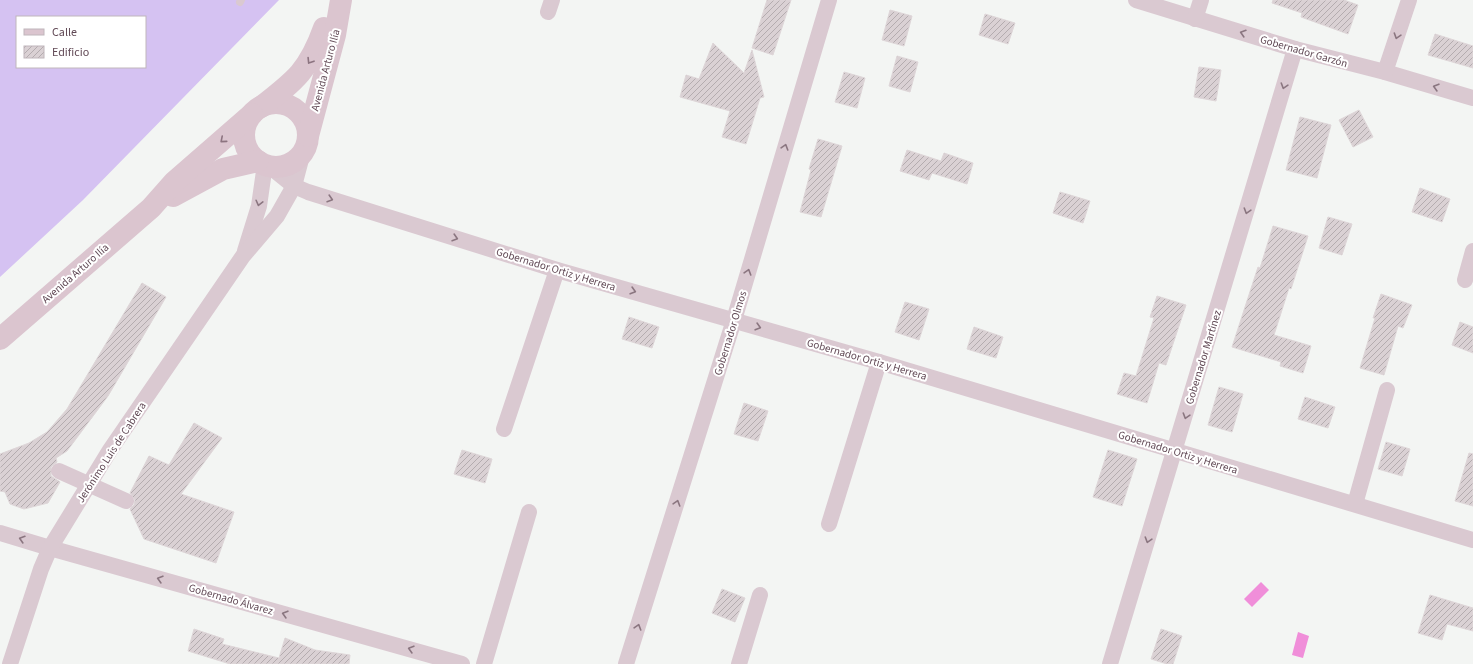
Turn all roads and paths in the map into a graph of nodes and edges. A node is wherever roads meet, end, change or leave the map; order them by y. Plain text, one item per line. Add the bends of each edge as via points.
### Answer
1 (338, 0) edge
2 (341, 0) edge
3 (829, 0) edge
4 (1136, 0) edge
5 (1201, 0) edge
6 (1408, 0) edge
7 (1195, 19) junction
8 (1295, 49) junction
9 (1385, 72) junction
10 (1473, 98) edge
11 (255, 111) junction
12 (305, 146) junction
13 (263, 163) junction
14 (294, 186) junction
15 (151, 208) junction
16 (1473, 251) edge
17 (243, 256) junction
18 (557, 270) junction
19 (1465, 280) dead end
20 (734, 320) junction
21 (0, 339) edge
22 (879, 362) junction
23 (1387, 390) dead end
24 (504, 429) dead end
25 (1175, 452) junction
26 (59, 471) dead end
27 (126, 501) dead end
28 (1355, 504) junction
29 (529, 512) dead end
30 (829, 524) dead end
31 (0, 532) edge
32 (1473, 540) edge
33 (50, 548) junction
34 (760, 595) dead end
35 (439, 661) edge
36 (10, 664) edge
37 (462, 664) edge
38 (484, 664) edge
39 (626, 664) edge
40 (739, 664) edge
41 (1110, 664) edge

1 -> 11 main road, Avenida Arturo Ilía via 304,70
2 - 12 main road, Avenida Arturo Ilía via 335,35
20 -> 3 street, Gobernador Olmos
4 - 7 street, Gobernador Garzón
5 - 7 street
6 -> 9 street
8 -> 7 street, Gobernador Garzón
8 - 9 street, Gobernador Garzón
8 -> 25 street, Gobernador Martínez
10 -> 9 street, Gobernador Garzón
11 - 12 main road via 266,104 276,103 293,108 305,121 308,130
11 - 13 main road via 247,122 245,141 248,150
11 -> 15 main road, Avenida Arturo Ilía via 174,182
12 - 13 main road via 289,164 281,166
12 - 14 street, Jerónimo Luis de Cabrera
13 - 14 street, Gobernador Ortiz y Herrera
13 - 15 main road, Avenida Arturo Ilía via 223,169
13 -> 17 street, Jerónimo Luis de Cabrera via 259,206
14 - 17 street, Jerónimo Luis de Cabrera via 277,216
14 -> 18 street, Gobernador Ortiz y Herrera
15 - 21 main road, Avenida Arturo Ilía
16 - 19 street
17 - 33 street, Jerónimo Luis de Cabrera via 110,450
18 -> 20 street, Gobernador Ortiz y Herrera
18 - 24 street
20 -> 22 street, Gobernador Ortiz y Herrera
39 -> 20 street, Gobernador Olmos
22 - 25 street, Gobernador Ortiz y Herrera
22 - 30 street
23 - 28 street
25 - 28 street, Gobernador Ortiz y Herrera
25 -> 41 street, Gobernador Martínez
26 - 27 street, bridge
28 - 32 street, Gobernador Ortiz y Herrera
29 - 38 street
33 -> 31 street, Gobernado Álvarez
35 -> 33 street, Gobernado Álvarez
33 - 36 street, Jerónimo Luis de Cabrera
34 - 40 street
35 - 37 street, Gobernado Álvarez

